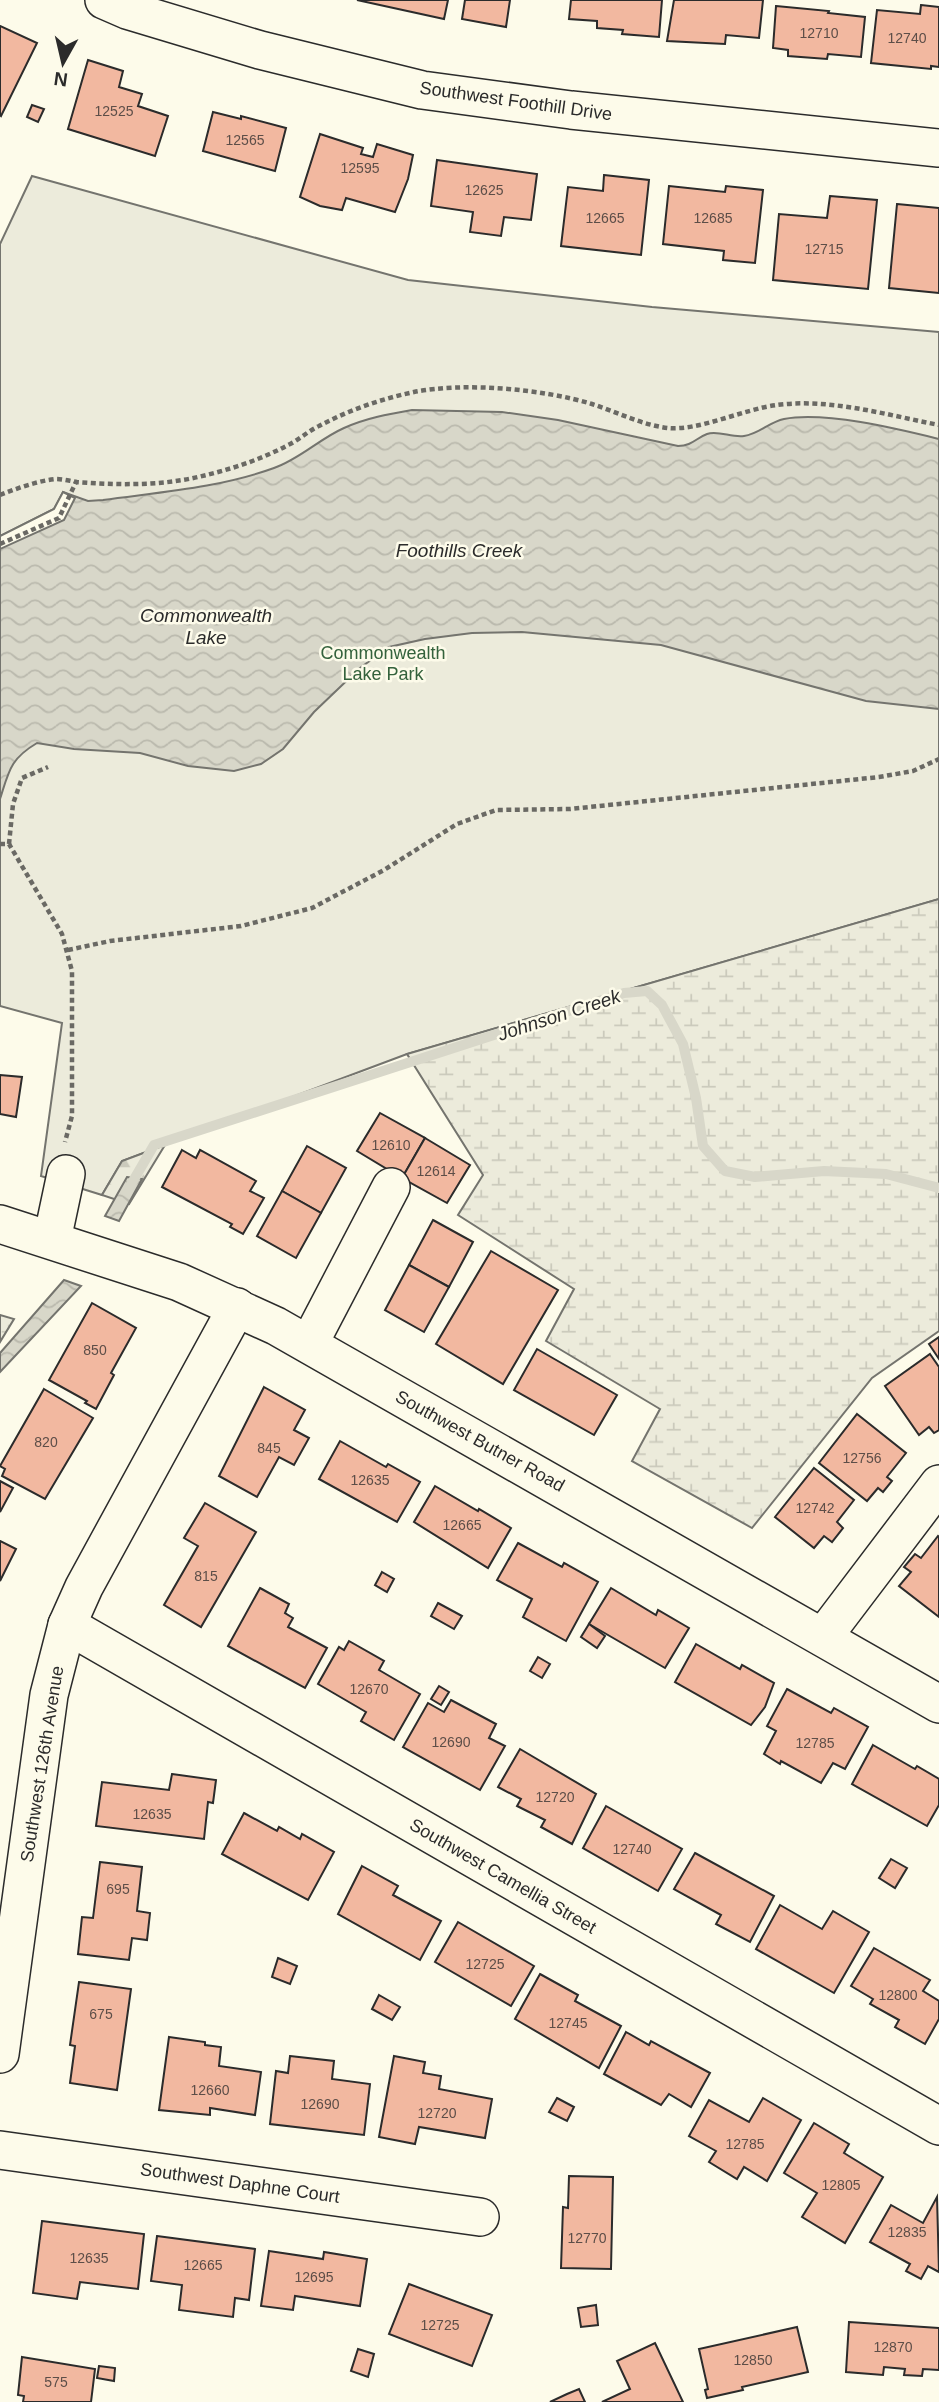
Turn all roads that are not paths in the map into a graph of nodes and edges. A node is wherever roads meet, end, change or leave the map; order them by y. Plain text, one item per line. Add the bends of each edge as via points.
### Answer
1 (104, 0) edge
2 (939, 148) edge
3 (66, 1174) road end
4 (391, 1187) dead end
5 (0, 1223) edge
6 (52, 1240) junction
7 (237, 1307) junction
8 (309, 1344) junction
9 (939, 1483) edge
10 (67, 1625) junction
11 (823, 1637) junction
12 (939, 1704) edge
13 (0, 2054) edge
14 (939, 2126) edge
15 (0, 2150) edge
16 (480, 2217) dead end

1 - 2 street, Southwest Foothill Drive via 260,50 422,90
3 - 6 street
4 - 8 street
5 - 6 street, Southwest Butner Road
6 - 7 street, Southwest Butner Road via 179,1282
7 - 8 street, Southwest Butner Road
7 - 10 street, Southwest 126th Avenue
8 - 11 street, Southwest Butner Road
9 - 11 street
10 - 13 street, Southwest 126th Avenue via 50,1695
10 - 14 street, Southwest Camellia Street
11 - 12 street, Southwest Butner Road
15 - 16 street, Southwest Daphne Court

